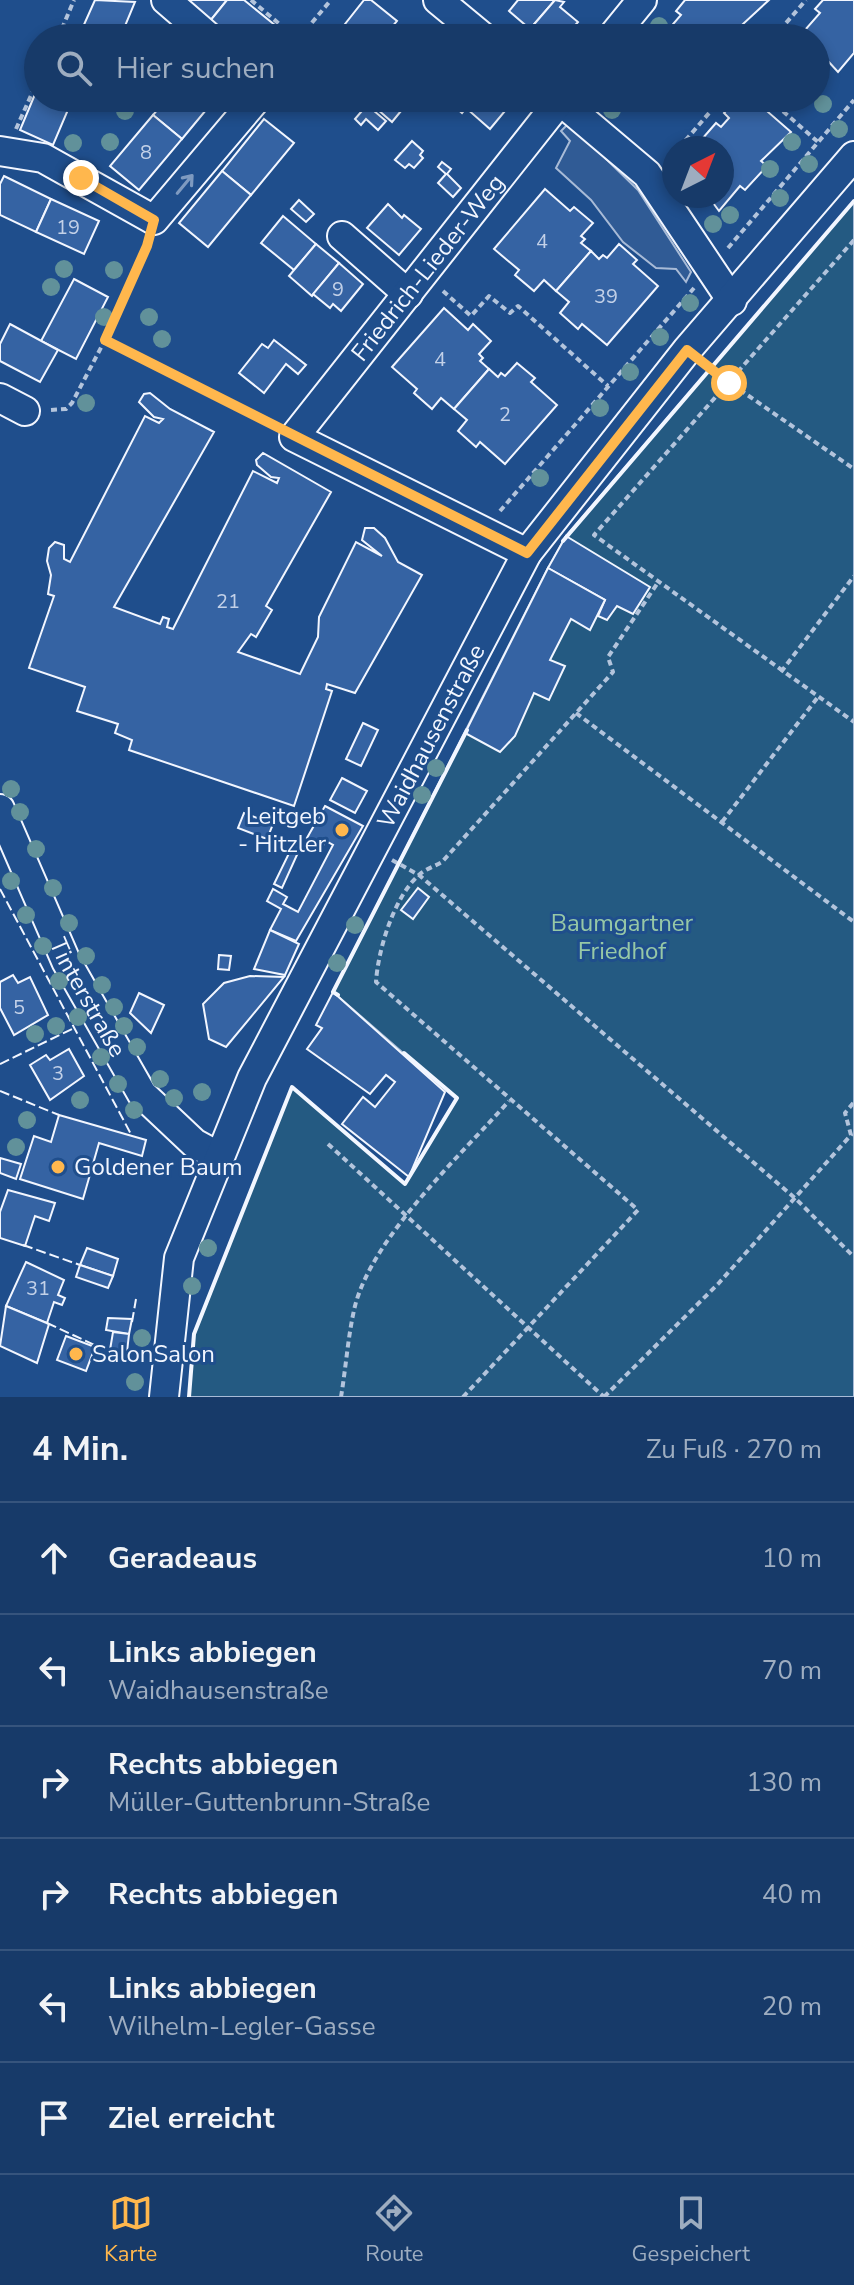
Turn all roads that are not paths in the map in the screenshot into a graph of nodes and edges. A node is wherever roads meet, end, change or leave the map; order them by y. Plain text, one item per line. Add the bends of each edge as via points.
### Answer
1 (166, 0) edge
2 (438, 0) edge
3 (642, 0) edge
4 (194, 24) edge
5 (467, 24) edge
6 (622, 24) edge
7 (245, 112) edge
8 (549, 112) edge
9 (574, 112) edge
10 (3, 151) edge
11 (854, 156) edge
12 (342, 236) dead end
13 (416, 285) junction
14 (732, 301) junction
15 (527, 553) junction
16 (0, 809) edge
17 (218, 1156) junction
18 (164, 1397) edge

1 - 4 street
2 - 5 street
3 - 6 street
10 -> 7 street via 43,158 154,220
8 - 13 street, Friedrich-Lieder-Weg
9 - 14 street via 647,174
11 - 14 street, Waidhausenstraße
12 - 13 street
13 - 15 street, Friedrich-Lieder-Weg via 294,437
14 - 15 street, Waidhausenstraße
15 - 17 street, Waidhausenstraße via 252,1078
16 - 17 street, Tinterstraße via 66,961 142,1094 194,1143
17 - 18 street, Waidhausenstraße via 179,1258

